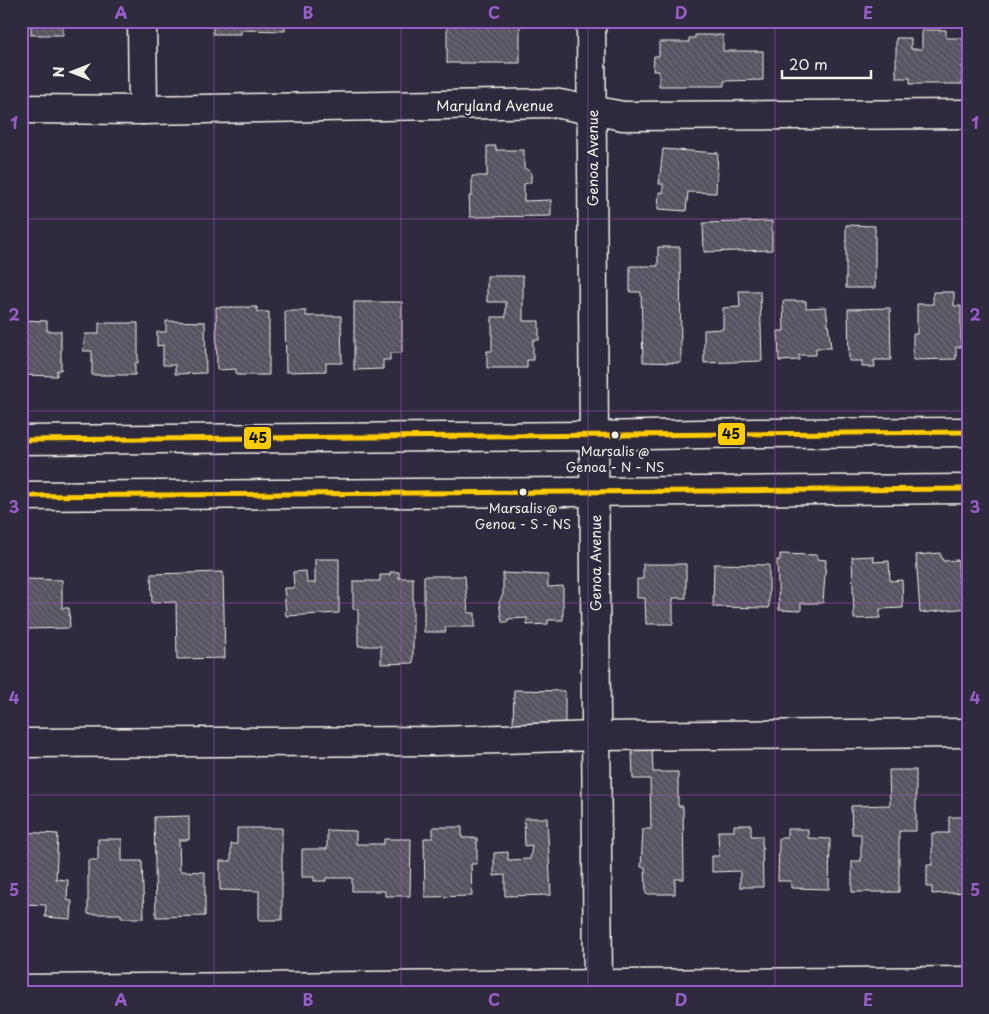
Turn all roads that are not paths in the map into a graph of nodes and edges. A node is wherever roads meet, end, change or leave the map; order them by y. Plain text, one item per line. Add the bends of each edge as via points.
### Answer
1 (142, 21) edge
2 (591, 21) edge
3 (21, 109) edge
4 (592, 109) junction
5 (143, 110) junction
6 (968, 114) edge
7 (968, 432) edge
8 (593, 436) junction
9 (21, 440) edge
10 (968, 489) edge
11 (594, 493) junction
12 (21, 496) edge
13 (968, 733) edge
14 (596, 736) junction
15 (21, 743) edge
16 (968, 981) edge
17 (21, 989) edge
18 (598, 989) edge

1 - 5 street
2 - 4 street, Genoa Avenue
3 - 5 street, Maryland Avenue
4 - 5 street, Maryland Avenue via 554,103
4 - 6 street, Maryland Avenue via 623,116
4 - 8 street, Genoa Avenue
7 - 8 street
8 - 9 street
8 - 11 street, Genoa Avenue
10 - 11 street
11 - 12 street
11 - 14 street, Genoa Avenue
13 - 14 street
14 - 15 street via 437,741
14 - 18 street, Genoa Avenue
16 - 18 street
17 - 18 street

